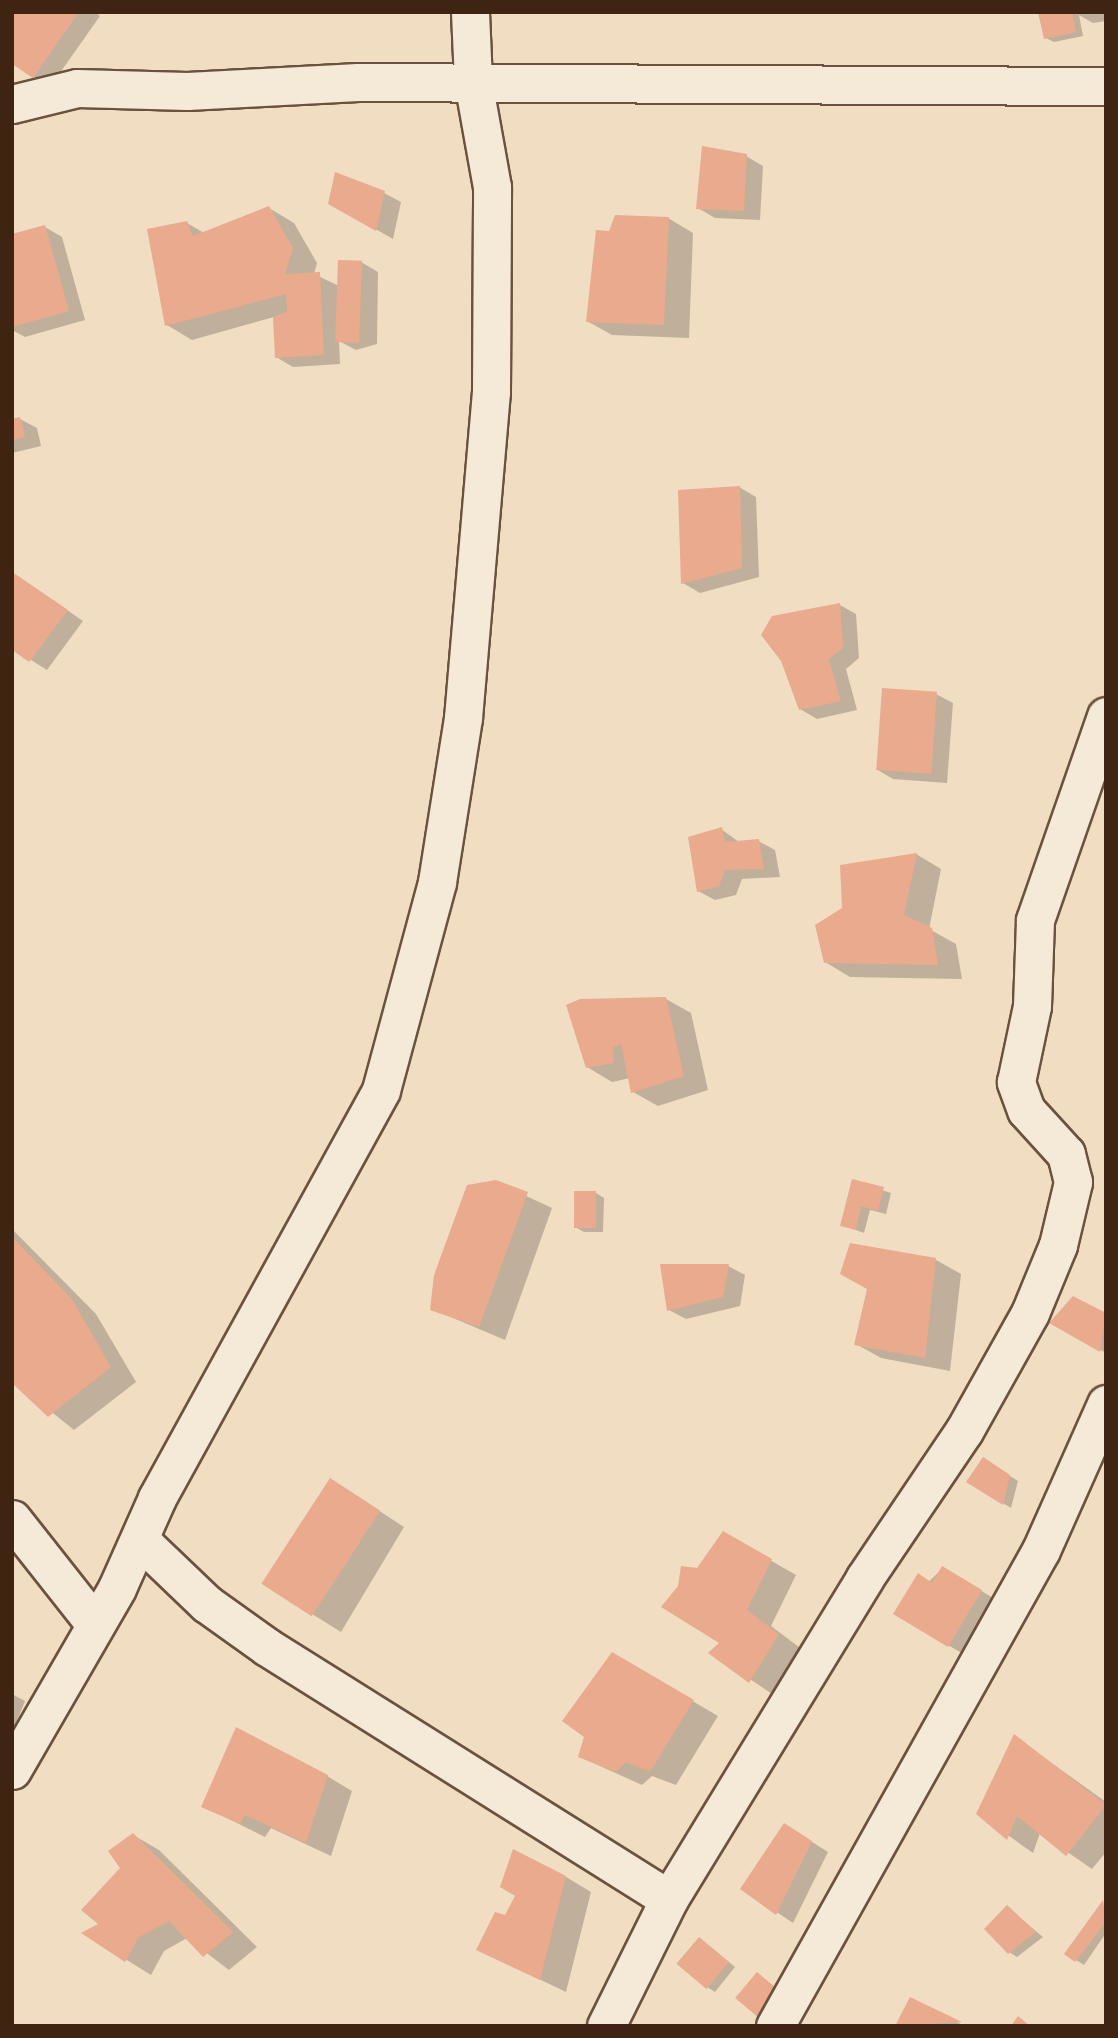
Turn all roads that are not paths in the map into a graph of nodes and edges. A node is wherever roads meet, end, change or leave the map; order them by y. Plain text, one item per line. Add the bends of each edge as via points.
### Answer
1 (470, 12) edge
2 (473, 81) junction
3 (1106, 86) edge
4 (12, 104) edge
5 (1106, 716) edge
6 (1106, 1404) edge
7 (12, 1519) edge
8 (140, 1540) junction
9 (95, 1624) junction
10 (12, 1770) edge
11 (669, 1899) junction
12 (606, 2026) edge
13 (775, 2026) edge

1 - 2 street
2 - 3 street
2 - 4 street via 187,92 77,88
2 - 8 street via 492,187 491,391 463,718 437,882 381,1090 157,1497
5 - 11 street via 1035,920 1032,1006 1016,1082 1026,1111 1066,1153 1073,1182 1058,1245 1030,1313 964,1431 864,1578
6 - 13 street via 1041,1550
7 - 9 street
8 - 9 street
8 - 11 street via 208,1604 267,1647
9 - 10 street
11 - 12 street

